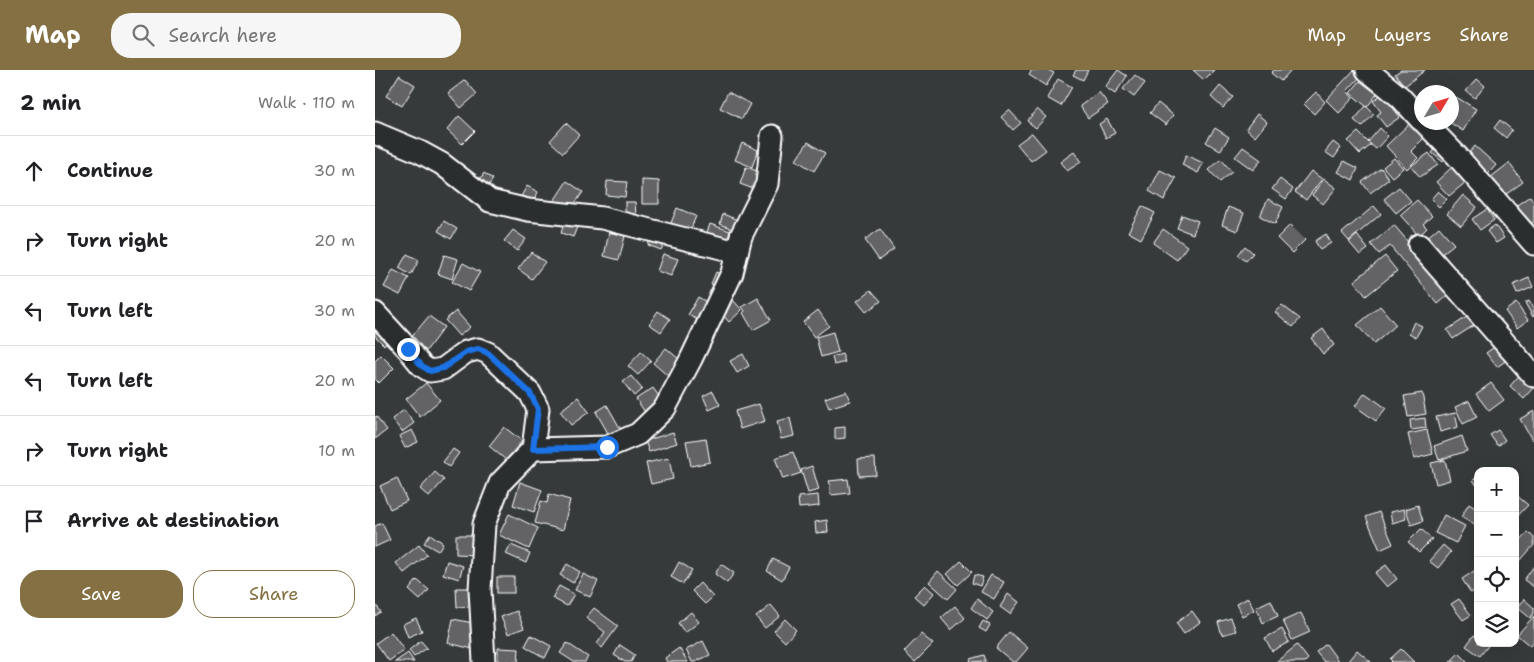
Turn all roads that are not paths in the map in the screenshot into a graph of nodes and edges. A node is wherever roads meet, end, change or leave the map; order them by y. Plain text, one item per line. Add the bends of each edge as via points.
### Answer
1 (1367, 70) edge
2 (1414, 112) edge
3 (1432, 130) edge
4 (375, 133) edge
5 (773, 136) dead end
6 (1534, 244) edge
7 (1419, 246) dead end
8 (737, 252) junction
9 (375, 313) edge
10 (1534, 376) edge
11 (533, 449) junction
12 (484, 662) edge

1 - 2 street
3 - 6 street
4 - 8 street via 443,164 490,201 528,210 602,218
5 - 8 street via 767,184 741,236
7 - 10 street
8 - 11 street via 732,273 665,408 638,434 607,447
9 - 11 street via 430,371 443,368 466,352 478,349 488,353 530,393 538,409
11 - 12 street via 500,482 484,524 480,589

